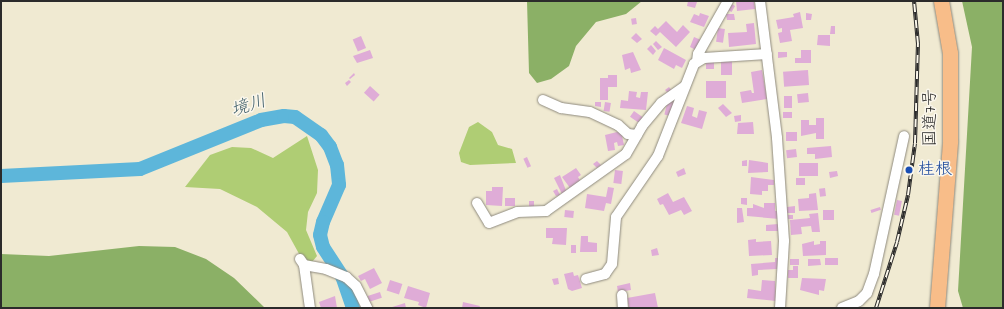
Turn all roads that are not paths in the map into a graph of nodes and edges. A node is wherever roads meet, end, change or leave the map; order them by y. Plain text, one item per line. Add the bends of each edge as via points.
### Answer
1 (728, 1) edge
2 (760, 1) edge
3 (941, 1) edge
4 (767, 54) junction
5 (697, 61) junction
6 (685, 86) junction
7 (543, 100) dead end
8 (637, 134) junction
9 (904, 136) dead end
10 (477, 203) dead end
11 (586, 280) dead end
12 (622, 295) dead end
13 (937, 307) edge
14 (310, 308) edge
15 (367, 308) edge
16 (623, 308) edge
17 (780, 308) edge
18 (842, 308) edge

1 - 5 street via 698,54
2 - 4 street
3 - 13 highway, 国道7号 via 950,53 950,141
4 - 5 street
4 - 17 street via 777,138 784,241
5 - 6 street
6 - 8 street via 661,103
6 - 11 street via 658,156 616,217 612,264 605,274
7 - 8 street via 561,108 590,112 618,125 628,134
8 - 10 street via 626,154 546,211 517,212 489,223
9 - 18 street via 874,274 867,293 859,301
12 - 16 street
14 - 15 street via 302,262 341,275 356,286

